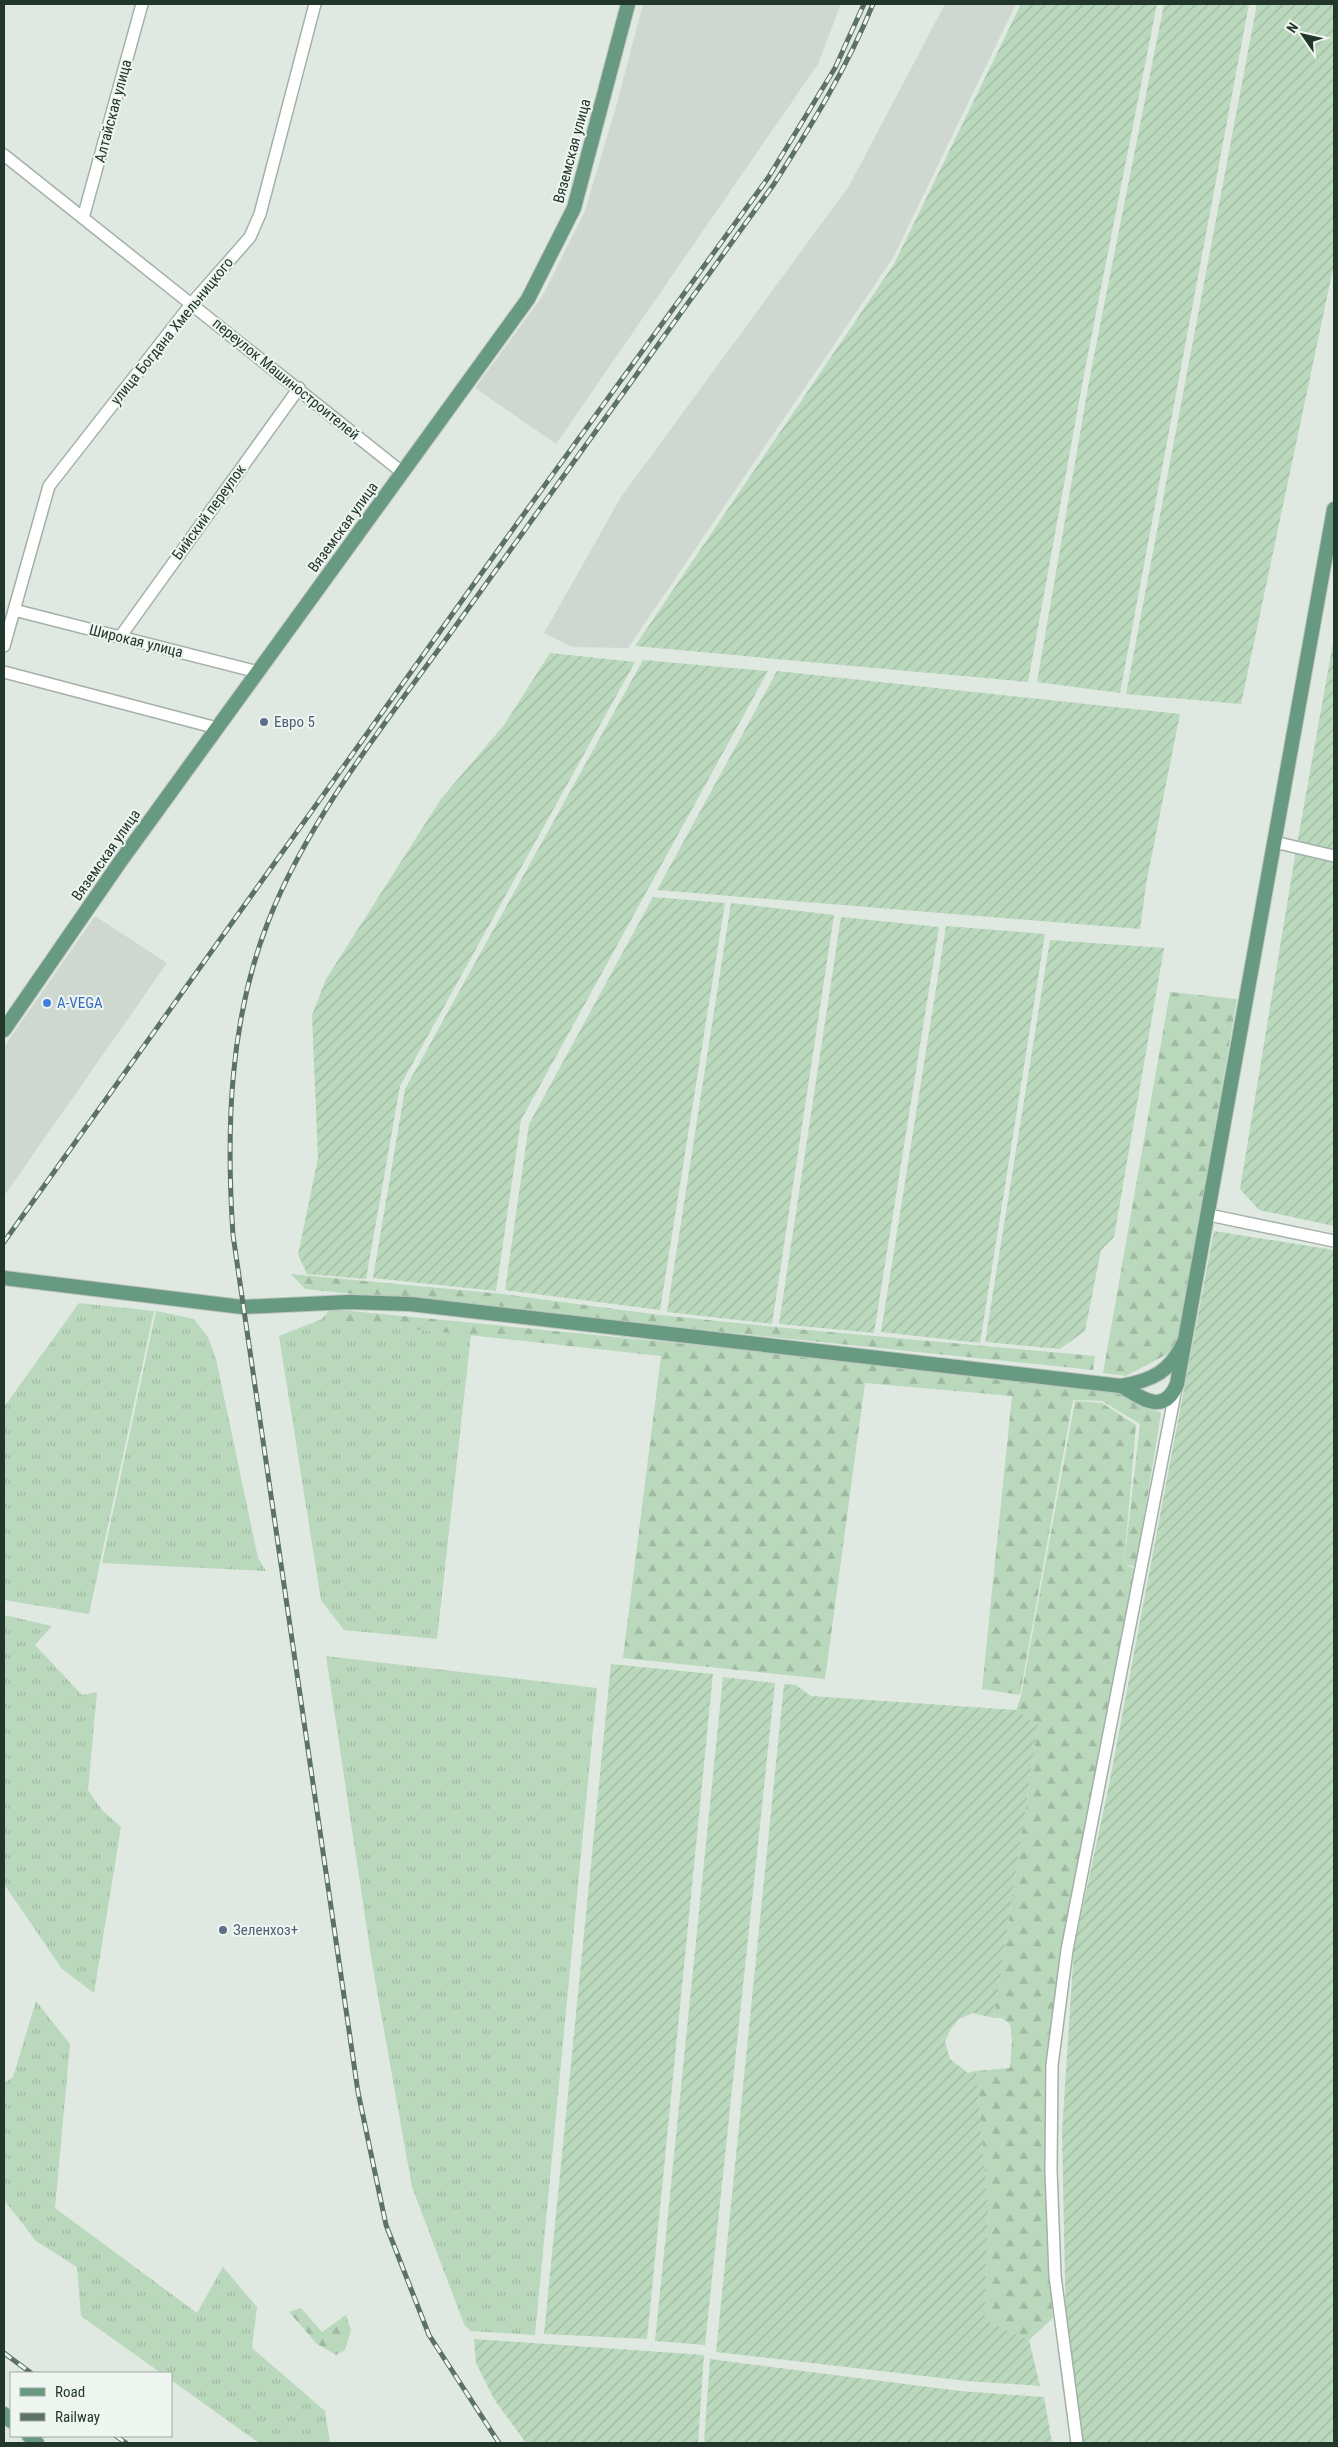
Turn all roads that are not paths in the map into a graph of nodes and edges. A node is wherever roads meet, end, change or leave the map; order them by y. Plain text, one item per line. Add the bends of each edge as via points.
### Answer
1 (142, 4) edge
2 (315, 4) edge
3 (628, 4) edge
4 (4, 155) edge
5 (83, 218) junction
6 (192, 304) junction
7 (299, 388) junction
8 (403, 473) junction
9 (1334, 509) edge
10 (14, 610) junction
11 (120, 637) junction
12 (5, 640) edge
13 (4, 672) edge
14 (258, 672) junction
15 (217, 728) junction
16 (1274, 842) junction
17 (1334, 856) edge
18 (4, 1030) edge
19 (1209, 1215) junction
20 (1334, 1241) edge
21 (4, 1278) edge
22 (1184, 1342) junction
23 (1177, 1384) junction
24 (1121, 1386) junction
25 (1077, 2443) edge

1 - 5 street, Алтайская улица
2 - 6 street, улица Богдана Хмельницкого via 260,214 250,237
3 - 8 main road, Вяземская улица via 574,208 528,299
4 - 5 street, переулок Машиностроителей
5 - 6 street, переулок Машиностроителей
6 - 7 street, переулок Машиностроителей
6 - 10 street, улица Богдана Хмельницкого via 49,486
7 - 8 street, переулок Машиностроителей
7 - 11 street, Бийский переулок
8 - 14 main road, Вяземская улица
9 - 16 main road
10 - 11 street, Широкая улица
10 - 12 street, улица Богдана Хмельницкого
11 - 14 street, Широкая улица
13 - 15 street
14 - 15 main road, Вяземская улица
15 - 18 main road, Вяземская улица
16 - 17 street
16 - 19 main road
19 - 20 street
19 - 22 main road
21 - 24 main road via 242,1307 349,1302 410,1304
22 - 23 main road
22 - 24 main road via 1176,1360 1161,1373
23 - 24 main road via 1169,1397 1154,1403
23 - 25 street via 1067,1950 1052,2065 1055,2276

